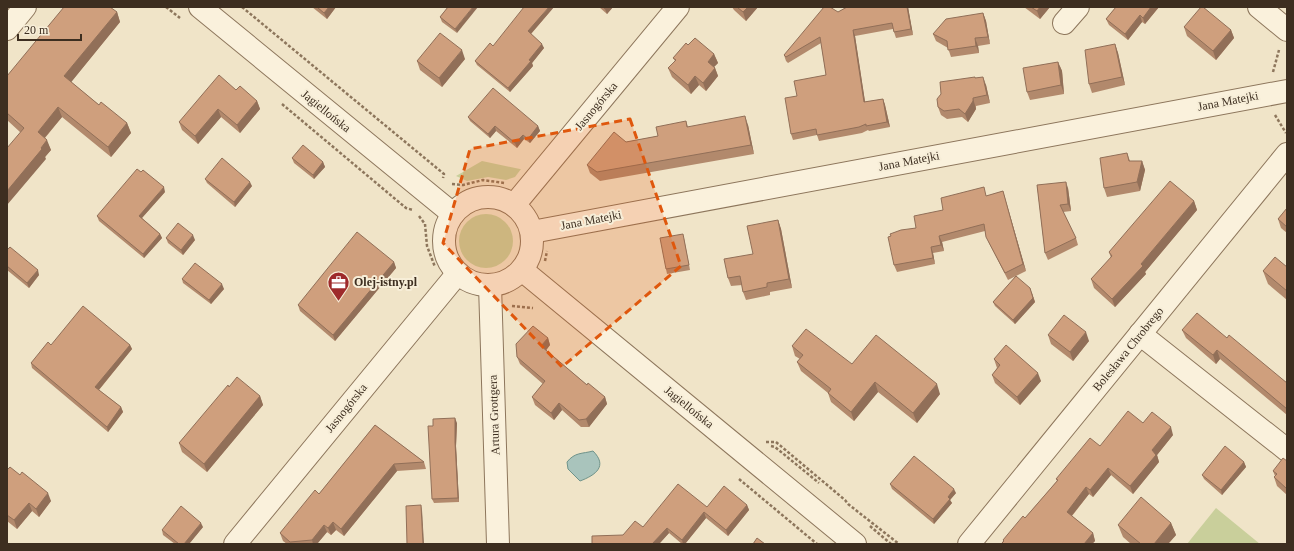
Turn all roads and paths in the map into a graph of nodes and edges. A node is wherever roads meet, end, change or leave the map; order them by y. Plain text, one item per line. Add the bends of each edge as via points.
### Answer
1 (25, 7) edge
2 (200, 7) edge
3 (242, 7) edge
4 (678, 7) edge
5 (1078, 7) edge
6 (1259, 7) edge
7 (1064, 23) dead end
8 (7, 29) edge
9 (1284, 37) edge
10 (1278, 92) edge
11 (1287, 135) edge
12 (1287, 154) edge
13 (438, 183) dead end
14 (514, 205) junction
15 (453, 214) junction
16 (532, 232) junction
17 (550, 247) dead end
18 (548, 268) dead end
19 (522, 270) junction
20 (458, 273) junction
21 (490, 285) junction
22 (1140, 334) junction
23 (764, 441) dead end
24 (763, 445) dead end
25 (1287, 450) edge
26 (235, 544) edge
27 (498, 544) edge
28 (855, 544) edge
29 (891, 544) edge
30 (899, 544) edge
31 (969, 544) edge

1 - 8 street
2 - 15 street, Jagiellońska
3 - 13 path via 444,174
4 - 14 street, Jasnogórska
5 - 7 street
6 - 9 street
9 - 10 path via 1271,81 1267,82
10 - 11 path via 1271,108
10 - 16 street, Jana Matejki
12 - 22 street, Bolesława Chrobrego
14 - 15 street via 504,199 481,197 462,204
14 - 16 street via 528,220
15 - 20 street via 447,225 444,244 446,254
16 - 19 street via 532,252
17 - 18 path via 546,252 545,261
19 - 21 street via 507,281
19 - 28 street, Jagiellońska
20 - 21 street via 474,283
20 - 26 street, Jasnogórska
21 - 27 street, Artura Grottgera
22 - 25 street
22 - 31 street, Bolesława Chrobrego
23 - 30 path via 776,442
24 - 29 path via 775,447

